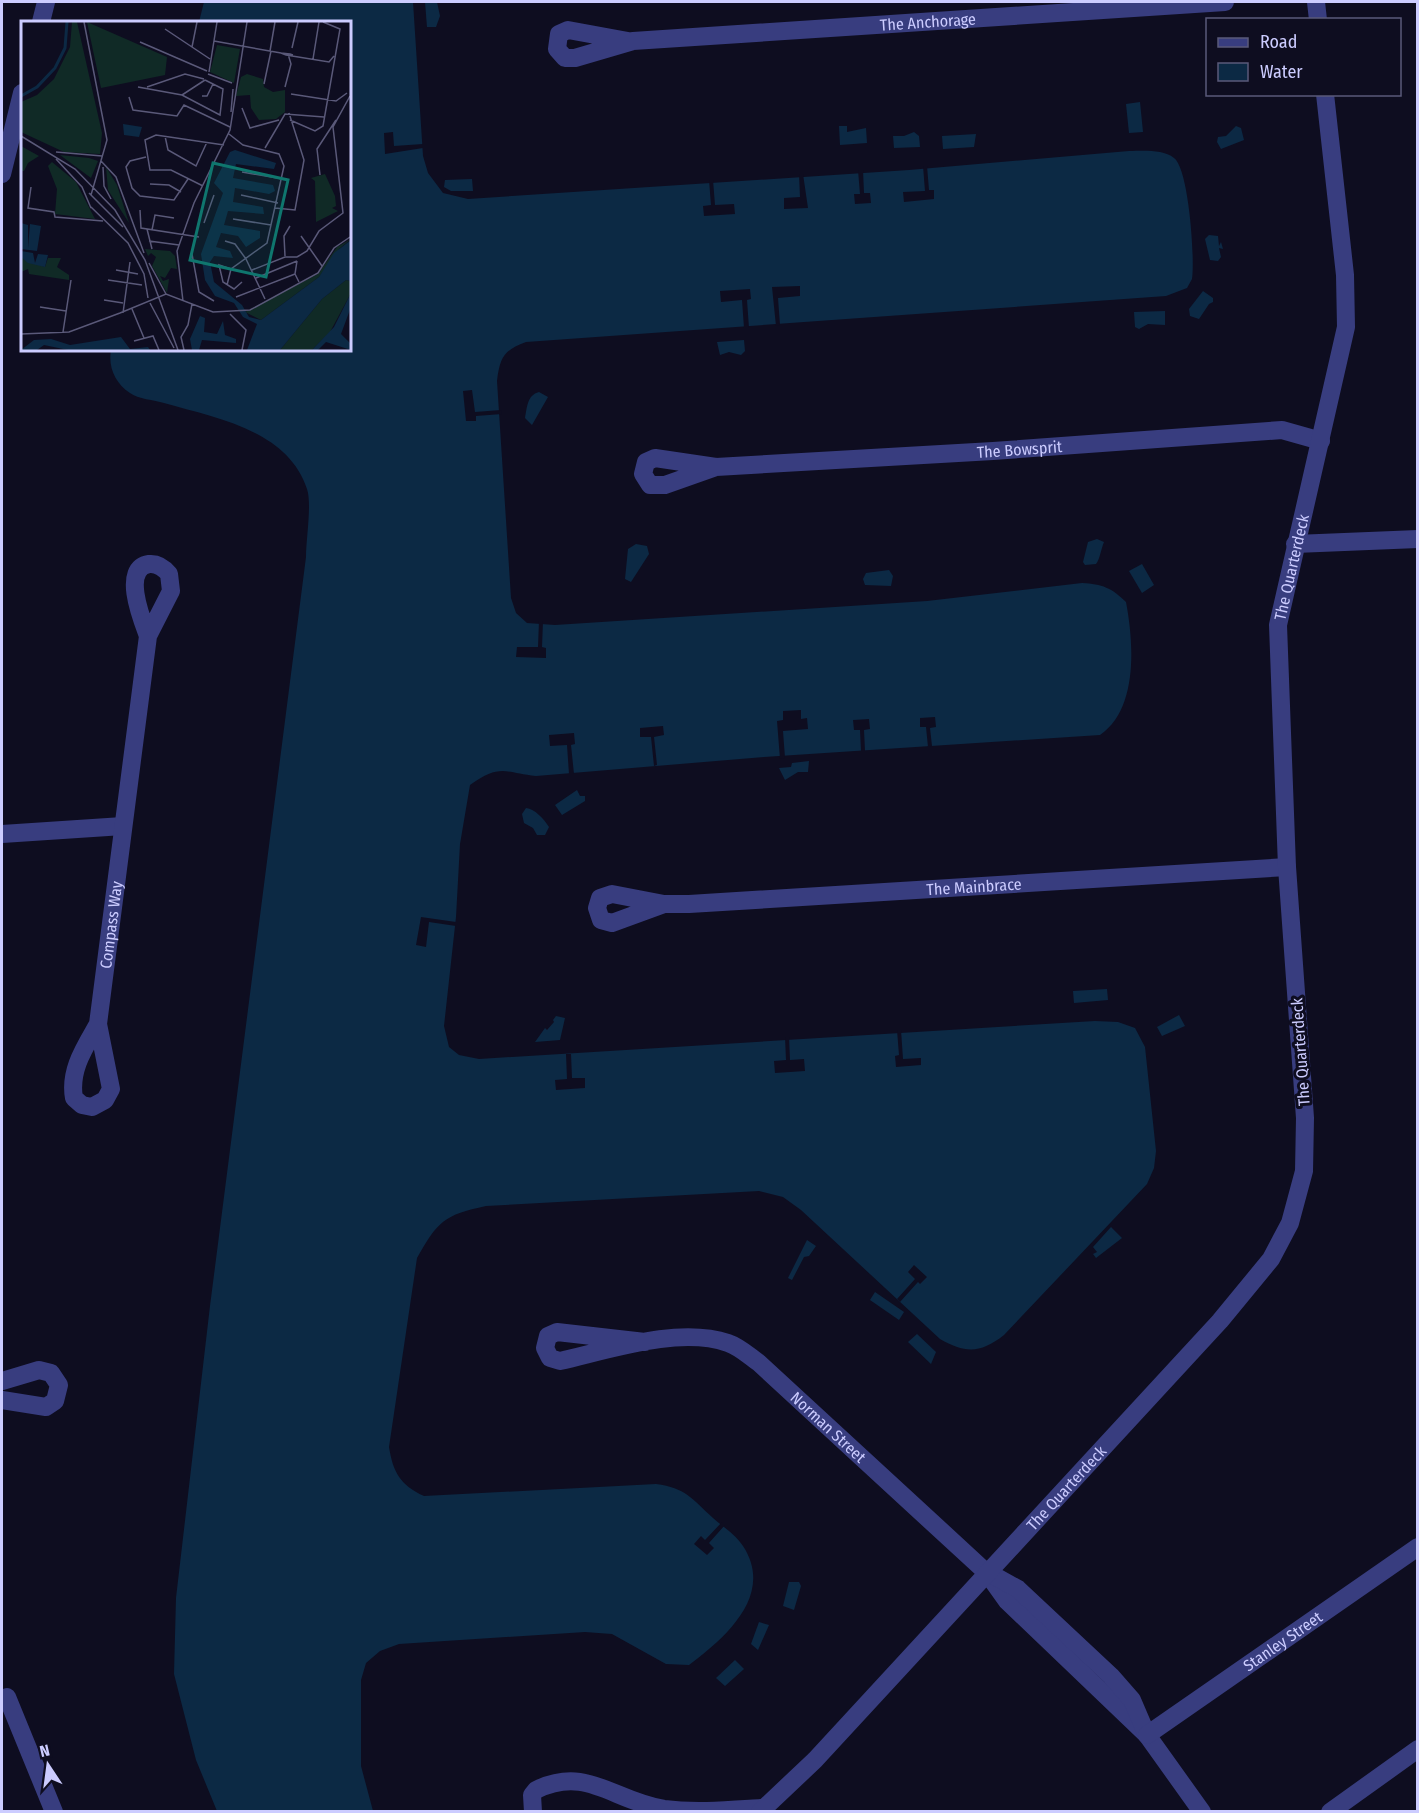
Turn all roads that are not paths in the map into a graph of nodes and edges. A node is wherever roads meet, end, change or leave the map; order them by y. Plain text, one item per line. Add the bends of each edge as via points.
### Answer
1 (46, 2) edge
2 (1225, 2) edge
3 (1316, 2) edge
4 (1317, 18) edge
5 (41, 21) edge
6 (628, 41) dead end
7 (1325, 96) edge
8 (21, 97) edge
9 (2, 174) edge
10 (1321, 441) junction
11 (716, 468) dead end
12 (1418, 538) edge
13 (1295, 544) junction
14 (148, 636) dead end
15 (123, 826) junction
16 (2, 834) edge
17 (1287, 867) junction
18 (664, 904) dead end
19 (98, 1024) dead end
20 (645, 1342) dead end
21 (2, 1381) edge
22 (2, 1400) edge
23 (1418, 1547) edge
24 (987, 1573) junction
25 (7, 1697) dead end
26 (1148, 1735) junction
27 (1418, 1749) edge
28 (761, 1810) edge
29 (54, 1812) edge
30 (532, 1812) edge
31 (1202, 1812) edge
32 (1330, 1812) edge

1 - 5 street
2 - 6 street, The Anchorage
3 - 4 street
7 - 10 street, The Quarterdeck via 1345,275 1346,327
8 - 9 street
10 - 11 street, The Bowsprit via 1282,430
10 - 13 street, The Quarterdeck
12 - 13 street
13 - 17 street, The Quarterdeck via 1278,626
14 - 15 street, Compass Way
15 - 16 street
15 - 19 street, Compass Way
17 - 18 street, The Mainbrace
17 - 24 street, The Quarterdeck via 1305,1118 1304,1171 1290,1223 1271,1259 1244,1294
20 - 24 street, Norman Street via 712,1338 739,1348
21 - 22 street via 39,1370 51,1373 59,1385 55,1401 46,1407
23 - 26 street, Stanley Street
24 - 26 street, Norman Street via 1007,1601
24 - 28 street, The Quarterdeck via 815,1760
25 - 29 street
26 - 31 street, Norman Street
27 - 32 street
28 - 30 street via 662,1809 578,1780 536,1790 532,1795

